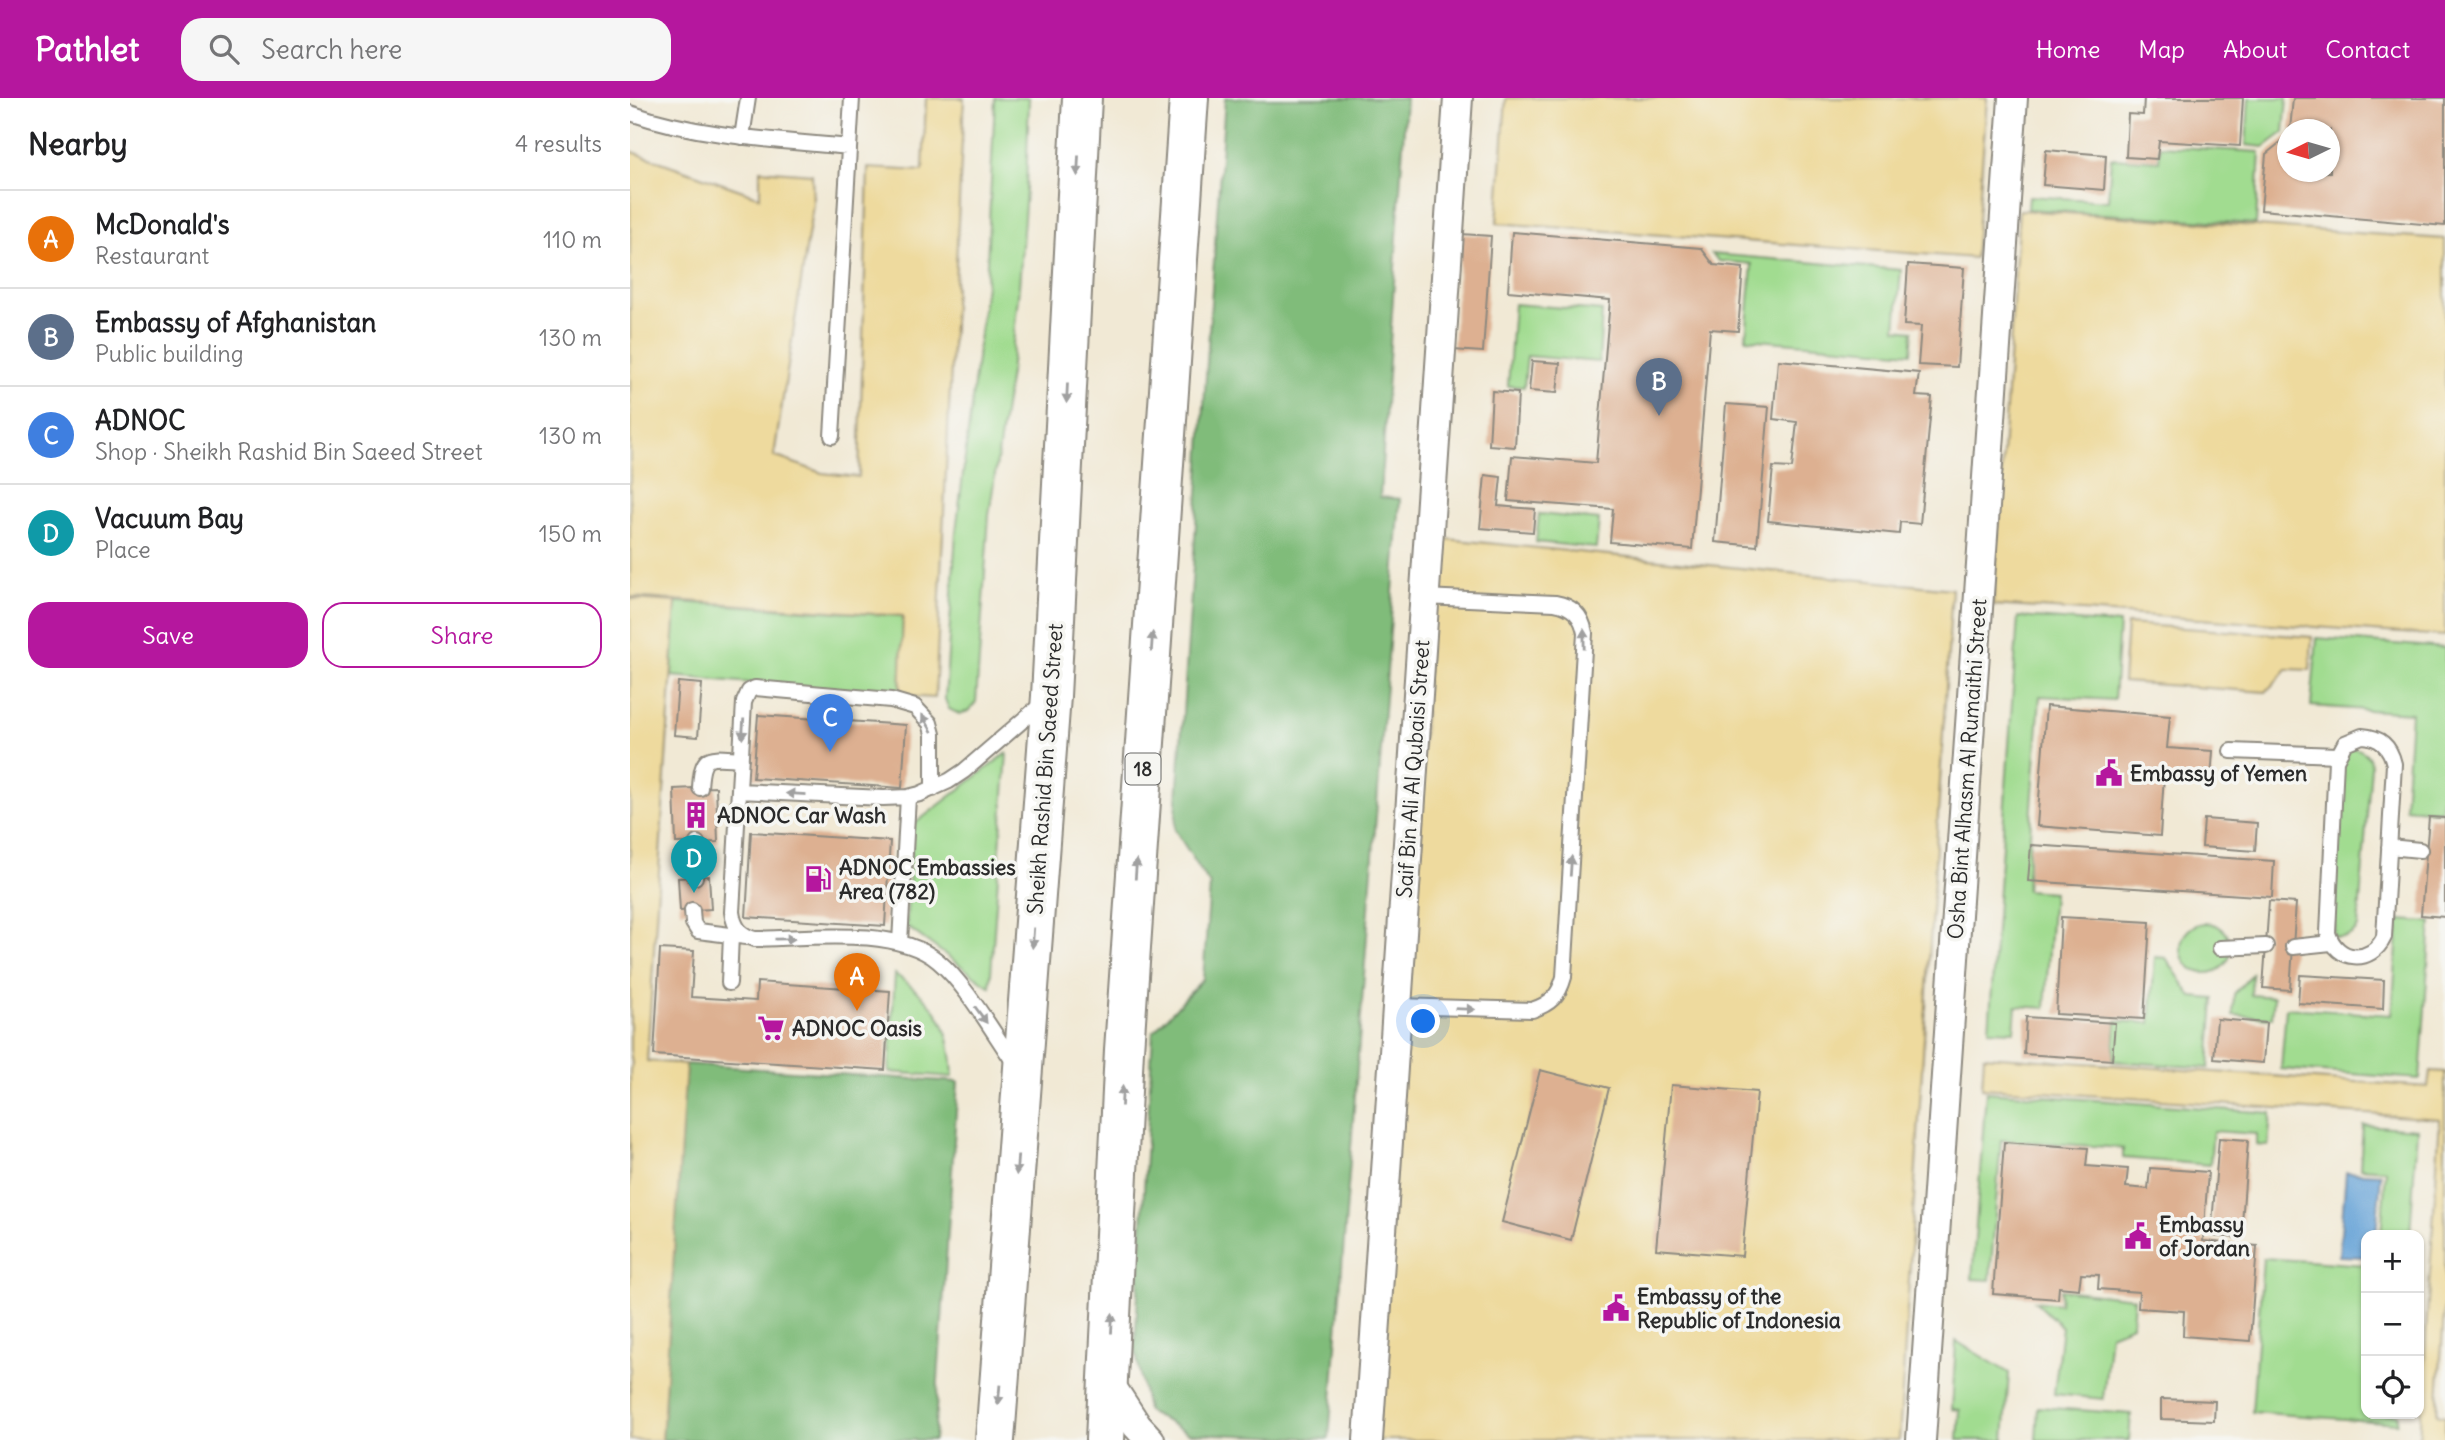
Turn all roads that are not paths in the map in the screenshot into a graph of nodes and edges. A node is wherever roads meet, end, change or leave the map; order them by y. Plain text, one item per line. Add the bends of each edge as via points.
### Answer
1 (748, 98) edge
2 (852, 98) edge
3 (1082, 98) edge
4 (1189, 98) edge
5 (1458, 98) edge
6 (2013, 98) edge
7 (630, 113) edge
8 (742, 137) junction
9 (849, 146) junction
10 (832, 436) dead end
11 (1424, 597) junction
12 (1051, 696) junction
13 (2231, 751) dead end
14 (2337, 755) junction
15 (741, 759) junction
16 (700, 788) dead end
17 (933, 789) junction
18 (739, 792) junction
19 (908, 797) junction
20 (697, 843) dead end
21 (2389, 847) junction
22 (2420, 850) dead end
23 (695, 877) dead end
24 (692, 910) dead end
25 (731, 935) junction
26 (746, 937) junction
27 (900, 942) junction
28 (2331, 943) junction
29 (2266, 946) dead end
30 (2293, 947) dead end
31 (2220, 948) dead end
32 (729, 984) dead end
33 (1397, 1006) junction
34 (1024, 1075) junction
35 (1109, 1383) junction
36 (995, 1440) edge
37 (1105, 1440) edge
38 (1150, 1440) edge
39 (1368, 1440) edge
40 (1921, 1440) edge

1 - 8 lane
2 - 9 lane
3 -> 12 main road, Sheikh Rashid Bin Saeed Street
35 -> 4 main road, 18 via 1124,1050
5 - 11 street, Saif Bin Ali Al Qubaisi Street
6 - 40 street, Osha Bint Alhasm Al Rumaithi Street
7 - 8 lane
8 - 9 lane
9 - 10 lane
11 - 33 street, Saif Bin Ali Al Qubaisi Street
33 -> 11 lane via 1532,1010 1552,1000 1564,978 1583,624 1573,610 1555,603
12 - 17 lane via 964,771
12 -> 34 main road, Sheikh Rashid Bin Saeed Street
13 - 14 lane
14 - 21 lane via 2345,743 2362,736 2380,740 2392,754
14 - 28 lane
15 - 16 lane via 706,761
17 -> 15 lane via 933,734 923,714 904,702 755,688 746,696
15 - 18 lane
17 - 19 lane
19 -> 18 lane
18 - 26 lane via 732,912 733,923
19 - 27 lane
20 - 23 lane
21 - 22 lane
21 - 28 lane via 2380,946 2354,958
24 - 25 lane via 698,931
25 - 26 lane
25 - 32 lane
26 -> 27 lane
27 -> 34 lane via 937,960 952,974
28 - 30 lane
29 - 31 lane
33 - 39 street, Saif Bin Ali Al Qubaisi Street
34 -> 36 main road, Sheikh Rashid Bin Saeed Street
35 - 37 main road, 18
35 - 38 street

